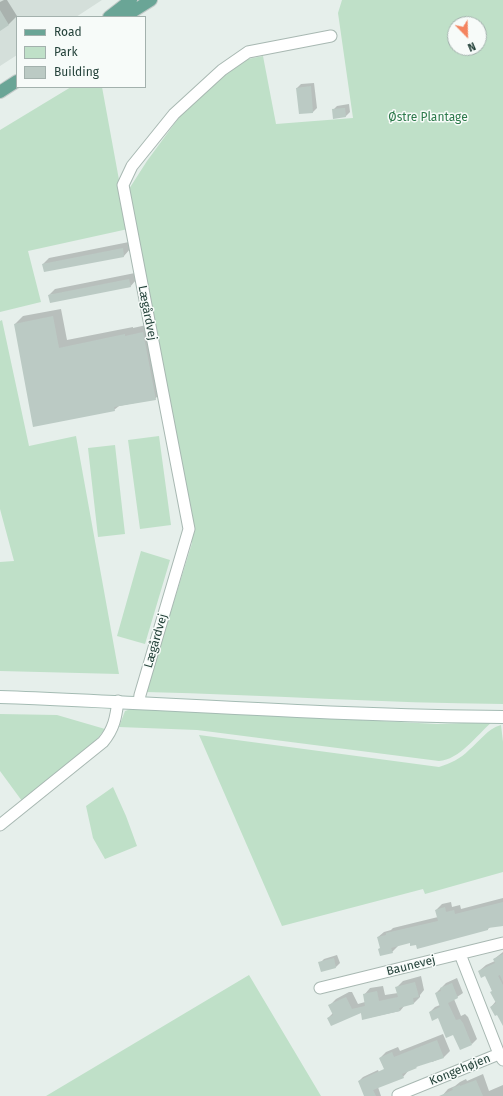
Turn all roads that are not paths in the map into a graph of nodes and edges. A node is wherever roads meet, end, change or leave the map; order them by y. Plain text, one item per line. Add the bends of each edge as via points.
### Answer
1 (131, 0) edge
2 (151, 0) edge
3 (110, 16) edge
4 (126, 16) edge
5 (331, 36) dead end
6 (16, 82) edge
7 (0, 92) edge
8 (0, 697) edge
9 (118, 701) junction
10 (139, 702) junction
11 (503, 717) edge
12 (0, 825) edge
13 (503, 943) edge
14 (460, 954) junction
15 (320, 988) dead end
16 (501, 1057) edge
17 (398, 1095) edge

1 - 3 main road
2 - 4 main road
5 - 10 street, Lægårdvej via 248,52 222,70 174,114 132,166 123,185 189,530
6 - 7 main road
8 - 9 street
9 - 10 street
9 - 12 street via 116,720 103,742
10 - 11 street via 422,717
13 - 14 street, Baunevej
14 - 15 street, Baunevej
14 - 16 street, Kongehøjen
16 - 17 street, Kongehøjen

